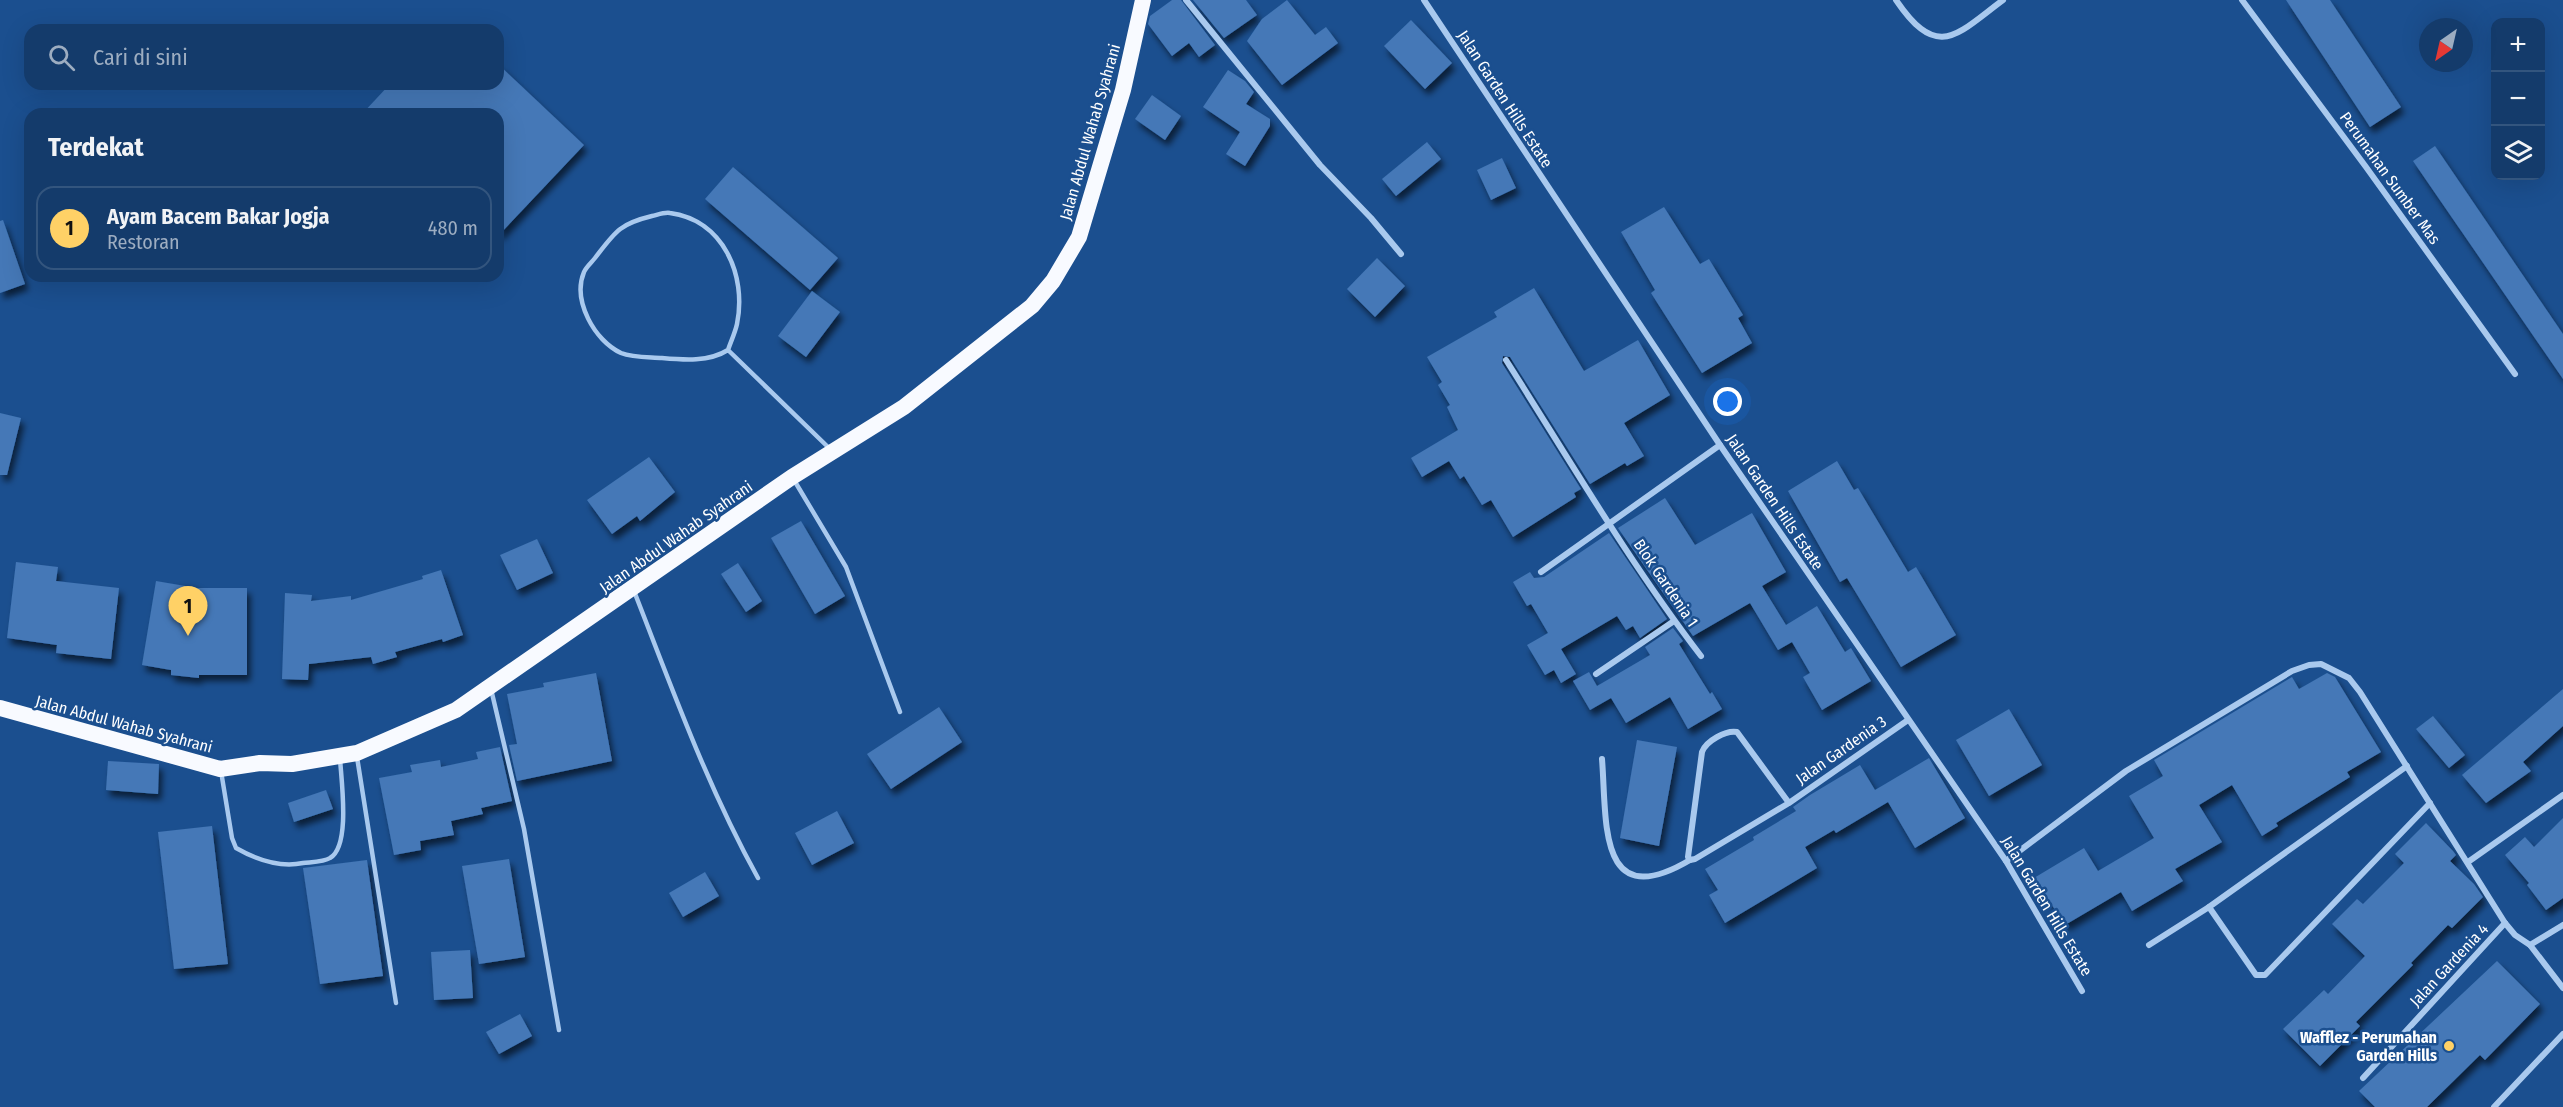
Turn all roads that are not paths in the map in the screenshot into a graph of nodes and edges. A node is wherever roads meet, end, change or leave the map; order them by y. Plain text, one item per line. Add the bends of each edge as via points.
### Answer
1 (1143, 0) edge
2 (1186, 0) edge
3 (1424, 0) edge
4 (1896, 0) edge
5 (2003, 0) edge
6 (2241, 0) edge
7 (1401, 254) dead end
8 (728, 350) junction
9 (1506, 360) dead end
10 (2515, 374) dead end
11 (1720, 445) junction
12 (833, 452) junction
13 (792, 477) junction
14 (1611, 524) junction
15 (1541, 572) dead end
16 (633, 589) junction
17 (1674, 621) junction
18 (1701, 656) dead end
19 (1596, 675) dead end
20 (491, 686) junction
21 (0, 708) edge
22 (900, 712) dead end
23 (1908, 720) junction
24 (348, 754) junction
25 (1602, 759) dead end
26 (2407, 766) junction
27 (220, 769) junction
28 (2563, 795) edge
29 (1789, 803) junction
30 (2430, 803) junction
31 (1690, 860) junction
32 (2006, 861) junction
33 (2468, 862) junction
34 (758, 878) dead end
35 (2209, 908) junction
36 (2505, 923) junction
37 (2563, 925) edge
38 (2149, 945) dead end
39 (2530, 945) junction
40 (2563, 988) edge
41 (2082, 991) dead end
42 (396, 1003) dead end
43 (559, 1030) dead end
44 (2563, 1034) edge
45 (2363, 1078) dead end
46 (2494, 1107) edge

1 - 12 highway, Jalan Abdul Wahab Syahrani via 1123,90 1090,205 1079,237 1053,281 1017,320 904,407
2 - 7 street via 1320,165
3 - 11 street, Jalan Garden Hills Estate
4 - 5 street via 1915,24 1928,33 1948,38
6 - 10 street, Perumahan Sumber Mas
8 - 8 lane via 737,323 733,260 709,230 689,218 667,212 628,222 584,272 581,295 595,332 624,354 672,359 716,357
8 - 12 lane
9 - 14 street, Blok Gardenia 1
11 - 14 street
11 - 23 street, Jalan Garden Hills Estate
12 - 13 highway, Jalan Abdul Wahab Syahrani
13 - 16 highway, Jalan Abdul Wahab Syahrani
13 - 22 lane via 846,567
14 - 15 street
14 - 17 street, Blok Gardenia 1
16 - 20 highway, Jalan Abdul Wahab Syahrani
16 - 34 lane via 711,784
17 - 18 street, Blok Gardenia 1
17 - 19 street
20 - 24 highway, Jalan Abdul Wahab Syahrani via 456,710
20 - 43 lane via 524,829
21 - 27 highway, Jalan Abdul Wahab Syahrani
23 - 29 street, Jalan Gardenia 3
23 - 32 street, Jalan Garden Hills Estate
24 - 27 highway, Jalan Abdul Wahab Syahrani via 292,764
24 - 27 lane via 337,850 330,858 289,866 236,848
24 - 42 lane
25 - 31 street, Jalan Gardenia 3 via 1612,854 1624,871 1653,878
26 - 30 street
26 - 32 street via 2349,678 2321,664 2309,665 2221,712 2126,771
26 - 35 street
28 - 33 street
29 - 31 street, Jalan Gardenia 3
29 - 31 street, Jalan Gardenia 3 via 1737,732 1707,743 1702,752
30 - 33 street
30 - 35 street via 2264,976 2251,969
32 - 41 street, Jalan Garden Hills Estate
33 - 36 street
35 - 38 street
36 - 39 street
36 - 45 street, Jalan Gardenia 4
37 - 39 street
39 - 40 street
44 - 46 street

